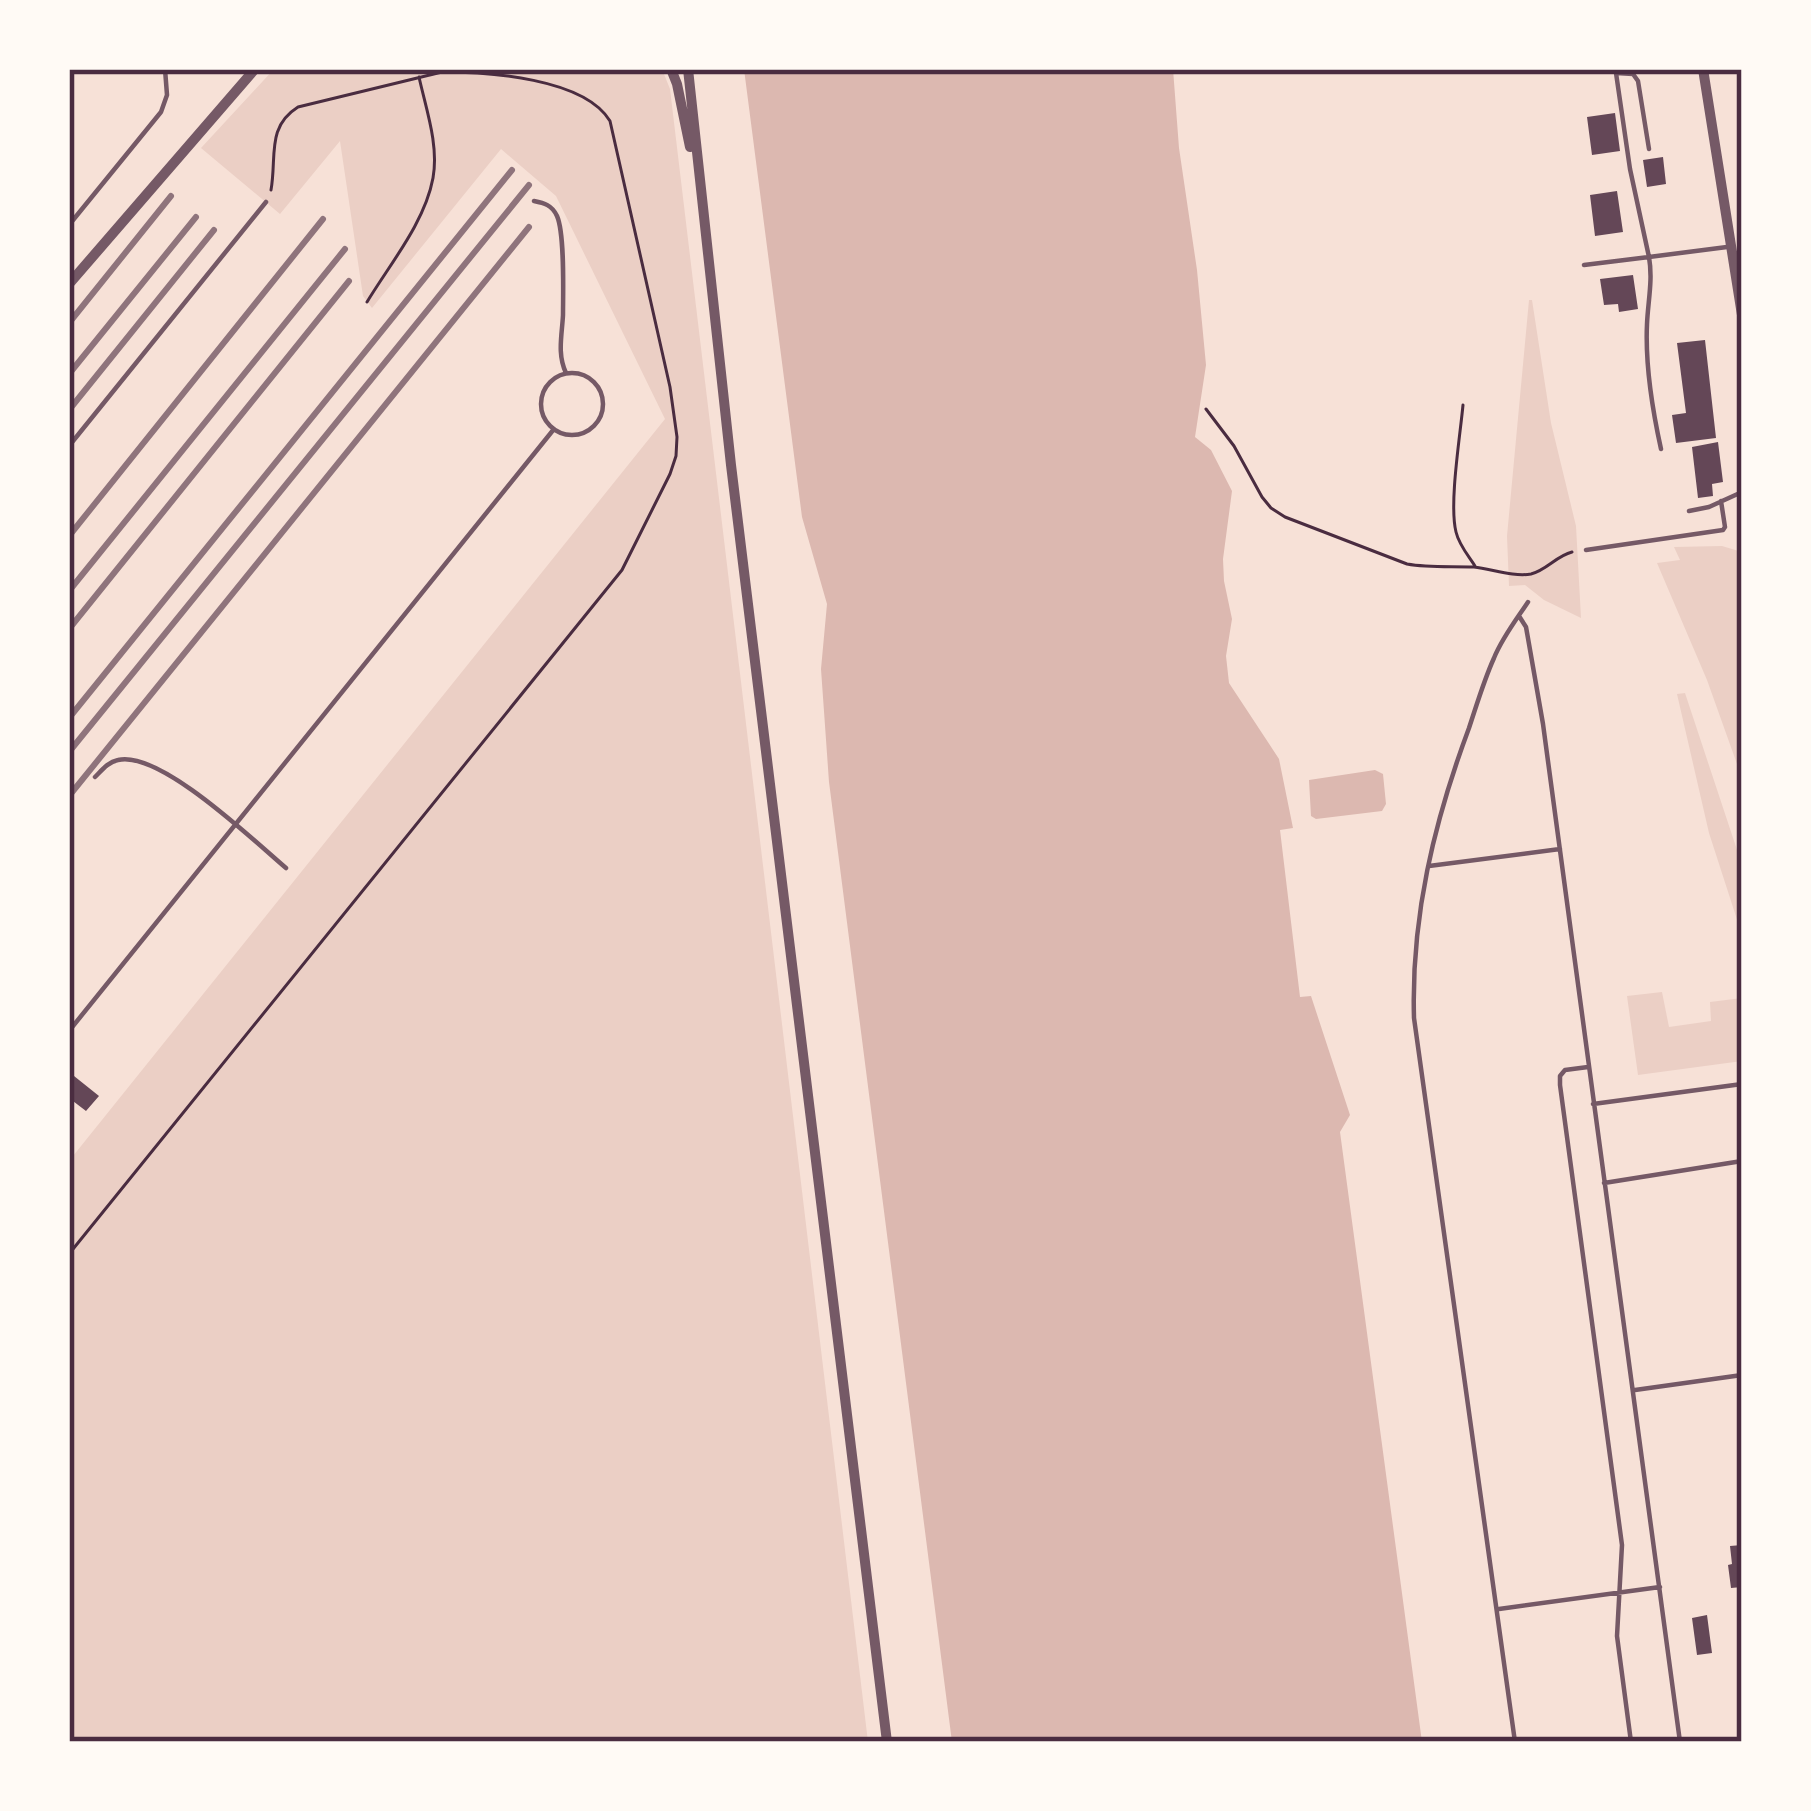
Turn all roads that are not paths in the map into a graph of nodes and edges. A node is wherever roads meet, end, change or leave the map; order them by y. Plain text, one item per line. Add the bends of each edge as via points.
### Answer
1 (165, 69) edge
2 (255, 69) edge
3 (671, 69) edge
4 (688, 69) edge
5 (1703, 69) edge
6 (1616, 71) edge
7 (1649, 149) dead end
8 (533, 201) dead end
9 (266, 202) road end
10 (702, 209) junction
11 (69, 225) edge
12 (1733, 247) junction
13 (1649, 257) junction
14 (1584, 265) dead end
15 (69, 284) edge
16 (1742, 315) edge
17 (566, 373) junction
18 (554, 429) junction
19 (69, 446) edge
20 (1661, 448) dead end
21 (1742, 492) edge
22 (1721, 501) junction
23 (1689, 511) dead end
24 (1586, 550) road end
25 (1528, 602) dead end
26 (1519, 616) junction
27 (95, 777) dead end
28 (235, 826) junction
29 (1560, 849) junction
30 (1426, 867) junction
31 (286, 868) dead end
32 (69, 1031) edge
33 (1588, 1067) junction
34 (1742, 1084) edge
35 (1593, 1104) junction
36 (1742, 1161) edge
37 (1604, 1183) junction
38 (1742, 1377) edge
39 (1633, 1390) junction
40 (1660, 1587) junction
41 (1619, 1593) junction
42 (1497, 1610) junction
43 (887, 1742) edge
44 (1515, 1742) edge
45 (1631, 1742) edge
46 (1681, 1742) edge

1 - 11 lane via 161,112
2 - 15 street
3 - 10 street
4 - 10 street
5 - 12 street
6 - 7 lane via 1638,81
6 - 13 lane
8 - 17 lane via 557,216
9 - 19 lane
10 - 43 street
12 - 13 lane
12 - 16 street
13 - 14 lane
13 - 20 lane via 1650,400
17 - 18 lane via 549,383 541,403
17 - 18 lane via 594,381 603,410 584,433
18 - 28 lane
21 - 22 lane
22 - 23 lane
22 - 24 lane via 1723,530
25 - 26 lane
26 - 29 lane
26 - 30 lane via 1496,653 1457,758
27 - 28 lane via 115,760 142,762 180,780
28 - 31 lane
28 - 32 lane
29 - 30 lane
29 - 33 lane
30 - 42 lane via 1414,1018
33 - 35 lane
33 - 41 lane via 1565,1070 1560,1085 1622,1545
34 - 35 lane
35 - 37 lane
36 - 37 lane
37 - 39 lane
38 - 39 lane
39 - 40 lane
40 - 41 lane
40 - 46 lane
41 - 42 lane
41 - 45 lane
42 - 44 lane

